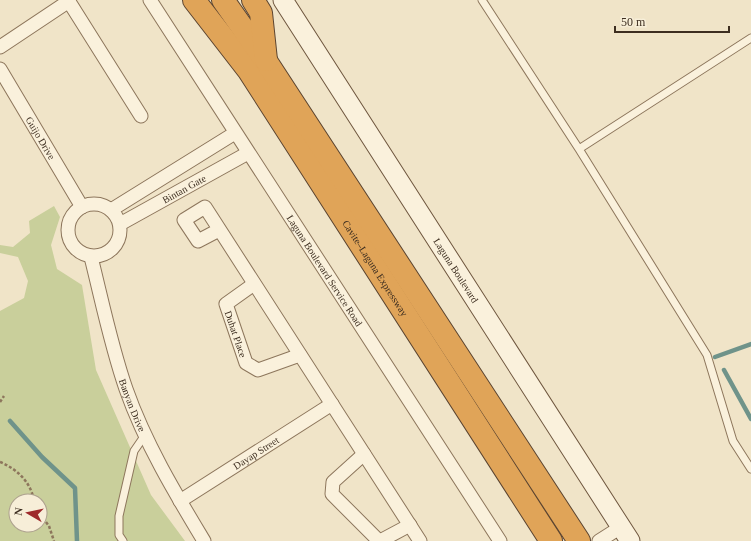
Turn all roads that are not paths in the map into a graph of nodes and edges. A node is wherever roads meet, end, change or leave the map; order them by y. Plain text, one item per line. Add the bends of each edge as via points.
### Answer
1 (150, 0) edge
2 (194, 0) edge
3 (223, 0) edge
4 (253, 0) edge
5 (283, 0) edge
6 (482, 0) edge
7 (68, 1) edge
8 (751, 38) edge
9 (0, 47) edge
10 (266, 61) junction
11 (0, 68) edge
12 (140, 116) dead end
13 (235, 133) junction
14 (579, 149) junction
15 (248, 153) junction
16 (82, 207) junction
17 (111, 210) junction
18 (120, 224) junction
19 (219, 230) dead end
20 (91, 257) junction
21 (254, 284) junction
22 (300, 355) junction
23 (332, 404) junction
24 (145, 435) junction
25 (364, 454) junction
26 (751, 469) edge
27 (180, 501) junction
28 (410, 525) junction
29 (625, 534) edge
30 (548, 536) edge
31 (123, 541) edge
32 (204, 541) edge
33 (380, 541) edge
34 (420, 541) edge
35 (500, 541) edge
36 (579, 541) edge
37 (599, 541) edge

1 - 13 street, Laguna Boulevard Service Road
2 - 30 highway, Cavite–Laguna Expressway via 249,71
3 - 10 highway
4 - 10 highway via 261,13
5 - 29 main road, Laguna Boulevard
6 - 14 lane
7 - 9 street
7 - 12 street
8 - 14 lane
10 - 36 highway
11 - 16 street, Guijo Drive
13 - 15 street, Laguna Boulevard Service Road
13 - 17 street, Bintan Gate
14 - 26 lane via 707,355 733,441
15 - 18 street, Bintan Gate
15 - 35 street, Laguna Boulevard Service Road
16 - 17 street via 97,204
16 - 20 street via 72,216 68,235 74,247
17 - 18 street
18 - 20 street via 118,241 114,248
19 - 21 street
20 - 24 street, Banyan Drive via 126,389
21 - 22 street
21 - 22 street, Duhat Place via 226,304 246,363 258,370
22 - 23 street
23 - 25 street
23 - 27 street, Dayap Street
24 - 27 street, Banyan Drive
24 - 31 lane via 134,451 119,516 119,535
25 - 28 street
25 - 33 street via 333,482 332,494
27 - 32 street, Banyan Drive
28 - 33 street
28 - 34 street
29 - 37 street

